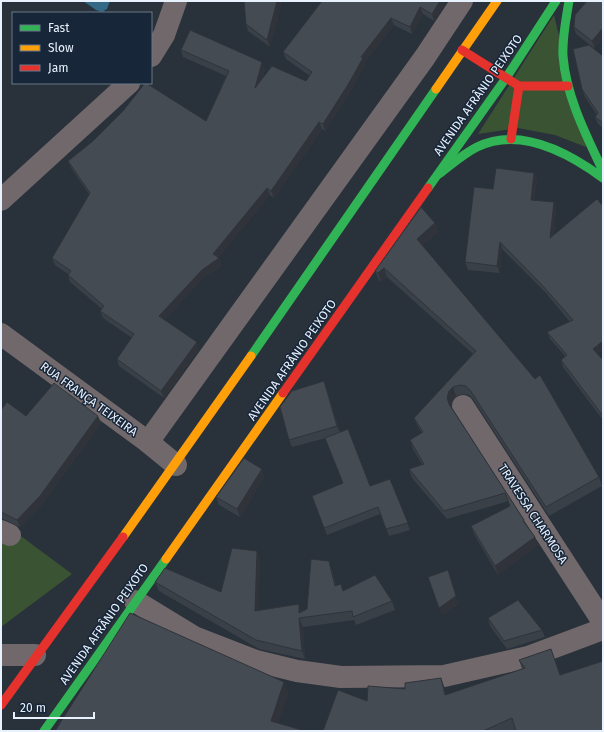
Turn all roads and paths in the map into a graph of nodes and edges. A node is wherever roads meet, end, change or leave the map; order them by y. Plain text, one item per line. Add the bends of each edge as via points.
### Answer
1 (176, 1) edge
2 (462, 1) edge
3 (497, 1) edge
4 (556, 1) edge
5 (569, 1) edge
6 (462, 50) junction
7 (152, 54) edge
8 (506, 78) junction
9 (128, 84) edge
10 (519, 86) junction
11 (568, 86) junction
12 (511, 139) junction
13 (603, 171) edge
14 (438, 174) junction
15 (603, 178) edge
16 (1, 200) edge
17 (1, 334) edge
18 (463, 406) dead end
19 (148, 442) junction
20 (176, 464) junction
21 (135, 601) junction
22 (603, 622) edge
23 (603, 629) edge
24 (1, 655) edge
25 (35, 655) junction
26 (1, 705) edge
27 (44, 731) edge

1 - 7 street via 164,34
2 - 19 street via 425,57
3 - 6 main road
4 - 8 main road, AVENIDA AFRÂNIO PEIXOTO
5 - 11 main road via 564,27 563,55
6 - 8 main road
6 - 20 main road
8 - 10 main road
8 - 14 main road, AVENIDA AFRÂNIO PEIXOTO
9 - 16 street
10 - 11 main road
10 - 12 main road
11 - 13 main road via 576,112
12 - 14 main road via 481,145
12 - 15 main road via 550,147 576,159
14 - 21 main road, AVENIDA AFRÂNIO PEIXOTO
17 - 19 street, RUA FRANÇA TEIXEIRA
18 - 22 street, TRAVESSA CHARMOSA
19 - 20 street, RUA FRANÇA TEIXEIRA
20 - 25 main road
21 - 23 street via 194,637 256,661 297,671 341,677 444,676 528,658
21 - 27 main road, AVENIDA AFRÂNIO PEIXOTO
24 - 25 street
25 - 26 main road

